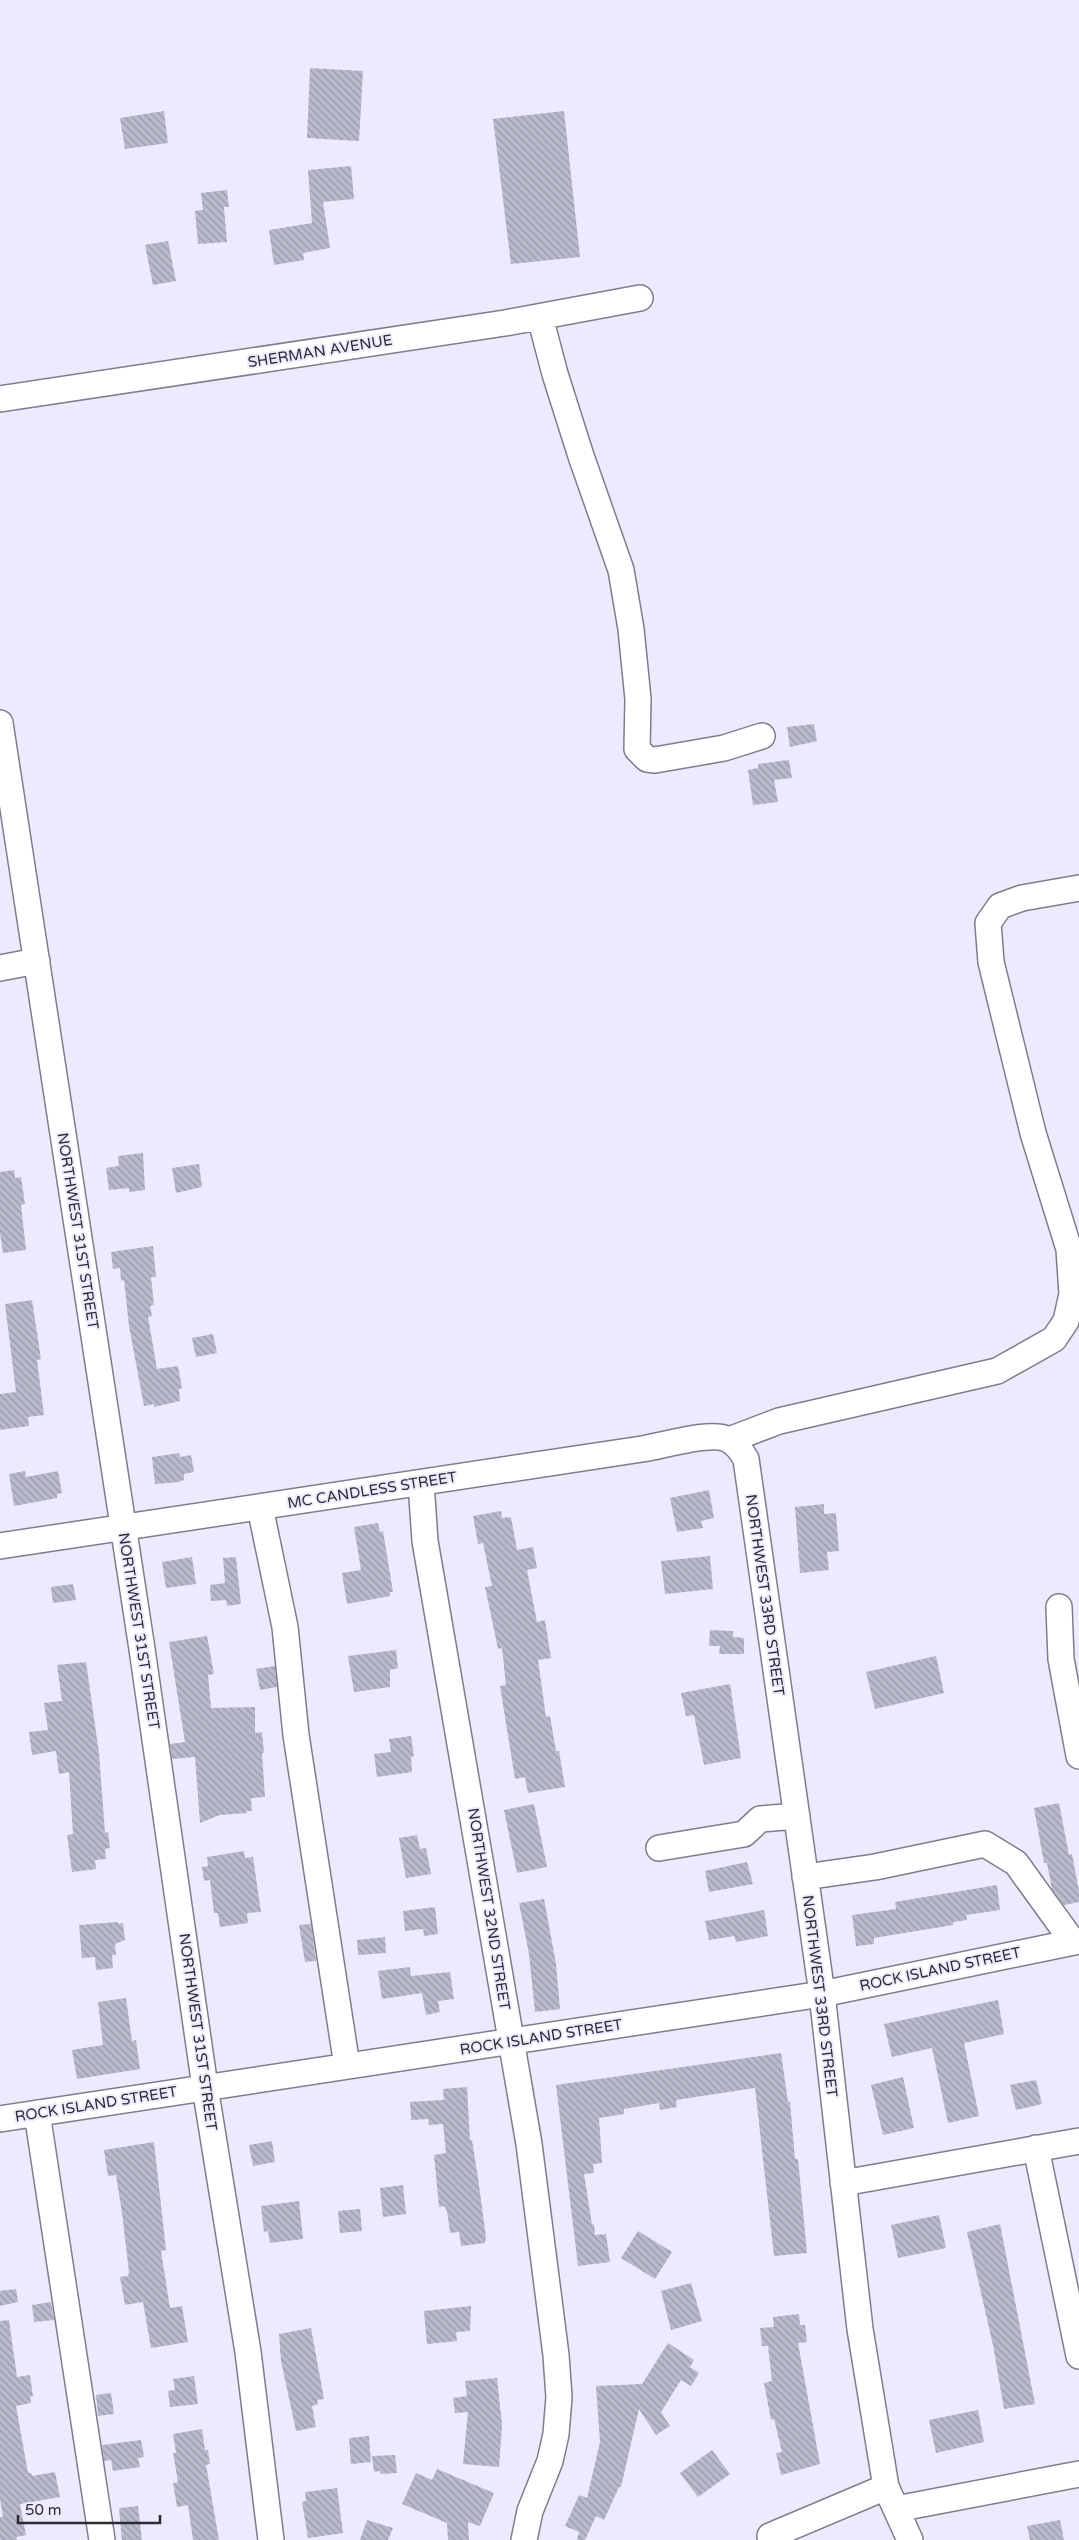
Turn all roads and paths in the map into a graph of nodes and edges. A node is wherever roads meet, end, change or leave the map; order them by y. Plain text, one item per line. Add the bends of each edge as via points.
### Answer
1 (640, 298) dead end
2 (540, 317) junction
3 (0, 399) edge
4 (0, 723) edge
5 (762, 736) dead end
6 (1079, 888) edge
7 (37, 961) junction
8 (0, 968) edge
9 (735, 1445) junction
10 (421, 1483) junction
11 (260, 1507) junction
12 (123, 1527) junction
13 (0, 1546) edge
14 (1059, 1607) dead end
15 (1079, 1756) edge
16 (797, 1816) junction
17 (659, 1848) dead end
18 (805, 1877) junction
19 (1076, 1941) edge
20 (822, 1994) junction
21 (512, 2041) junction
22 (347, 2066) junction
23 (205, 2087) junction
24 (37, 2113) junction
25 (0, 2119) edge
26 (1079, 2141) edge
27 (1036, 2148) junction
28 (844, 2183) junction
29 (1079, 2356) edge
30 (1079, 2474) edge
31 (886, 2487) junction
32 (896, 2509) junction
33 (770, 2536) dead end
34 (102, 2540) edge
35 (271, 2540) edge
36 (524, 2540) edge
37 (910, 2540) edge

1 - 2 street, SHERMAN AVENUE
2 - 3 street, SHERMAN AVENUE
2 - 5 street via 581,456 621,570 638,699 638,748 647,759 655,760 724,748
4 - 7 street, NORTHWEST 31ST STREET
6 - 9 street via 1022,898 1000,906 988,923 991,962 1031,1123 1069,1249 1072,1294 1066,1321 1054,1339 997,1371 779,1421
7 - 8 street
7 - 12 street, NORTHWEST 31ST STREET
9 - 10 street, MC CANDLESS STREET via 717,1436
9 - 16 street, NORTHWEST 33RD STREET via 746,1459
10 - 11 street, MC CANDLESS STREET
10 - 21 street, NORTHWEST 32ND STREET via 426,1541
11 - 12 street, MC CANDLESS STREET
11 - 22 street via 284,1627 296,1735
12 - 13 street, MC CANDLESS STREET
12 - 23 street, NORTHWEST 31ST STREET
14 - 15 street via 1061,1659
16 - 17 street via 760,1819 744,1834
16 - 18 street, NORTHWEST 33RD STREET
18 - 19 street via 876,1867 985,1844 1016,1863
18 - 20 street, NORTHWEST 33RD STREET
19 - 20 street, ROCK ISLAND STREET
20 - 21 street, ROCK ISLAND STREET
20 - 28 street, NORTHWEST 33RD STREET
21 - 22 street, ROCK ISLAND STREET
21 - 36 street, NORTHWEST 32ND STREET via 529,2144 559,2397 550,2461 530,2511
22 - 23 street, ROCK ISLAND STREET
23 - 24 street, ROCK ISLAND STREET
23 - 35 street, NORTHWEST 31ST STREET via 248,2352
24 - 25 street, ROCK ISLAND STREET
24 - 34 street
26 - 27 street
27 - 28 street
27 - 29 street
28 - 31 street, NORTHWEST 33RD STREET via 860,2329
30 - 32 street
31 - 32 street, NORTHWEST 33RD STREET
31 - 33 street
32 - 37 street, NORTHWEST 33RD STREET

